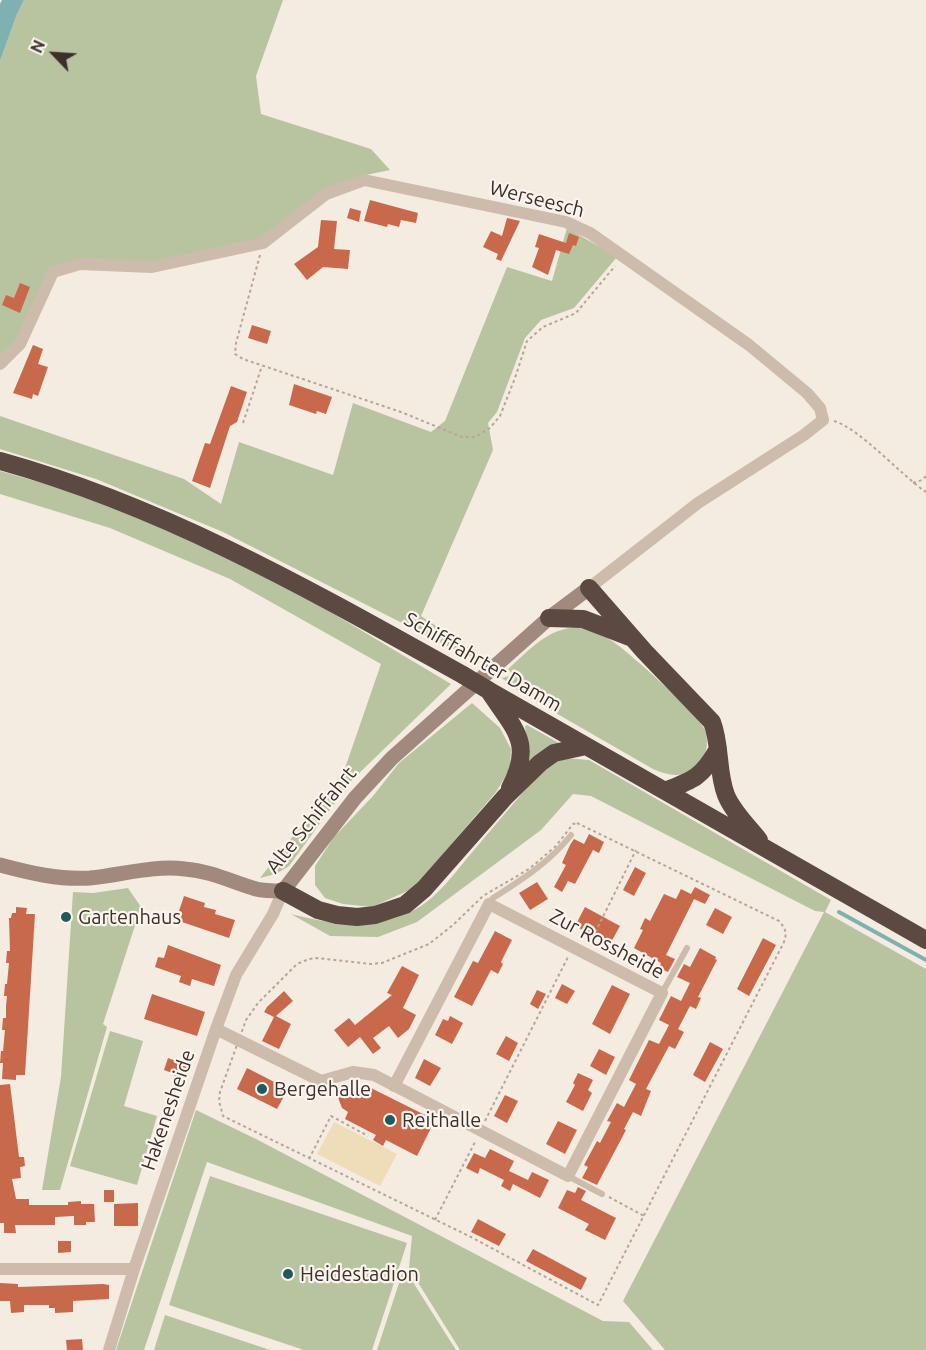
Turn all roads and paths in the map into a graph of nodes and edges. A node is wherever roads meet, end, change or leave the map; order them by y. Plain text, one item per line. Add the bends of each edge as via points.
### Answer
1 (262, 243) junction
2 (623, 256) junction
3 (0, 364) edge
4 (263, 365) junction
5 (823, 420) junction
6 (243, 423) dead end
7 (0, 461) edge
8 (926, 476) edge
9 (913, 483) junction
10 (926, 492) edge
11 (589, 588) junction
12 (549, 618) junction
13 (632, 637) junction
14 (488, 690) junction
15 (586, 746) junction
16 (718, 749) junction
17 (665, 791) junction
18 (505, 797) junction
19 (571, 835) dead end
20 (766, 849) junction
21 (636, 850) junction
22 (0, 865) edge
23 (283, 891) junction
24 (489, 904) junction
25 (926, 940) edge
26 (687, 948) dead end
27 (579, 951) junction
28 (662, 993) junction
29 (216, 1029) junction
30 (238, 1040) junction
31 (394, 1086) junction
32 (481, 1130) junction
33 (368, 1136) dead end
34 (309, 1159) junction
35 (568, 1176) junction
36 (602, 1194) joint
37 (644, 1216) junction
38 (435, 1220) junction
39 (0, 1269) edge
40 (134, 1269) junction
41 (109, 1350) edge

1 - 2 street, Werseesch via 326,194 364,180 566,222
1 - 3 street, Werseesch via 152,267 80,264 53,273 20,344
1 - 4 path via 236,354
2 - 4 path via 576,313 543,327 527,341 500,416 475,437 462,437
2 - 5 street, Werseesch via 749,345 807,393 820,408
4 - 6 path
5 - 9 path via 848,426
5 - 11 street via 698,503
7 - 14 highway, Schifffahrter Damm, bridge via 123,502 225,546
8 - 9 path
9 - 10 path
11 - 12 street, Alte Schiffahrt
11 - 13 highway
12 - 13 highway via 583,619
12 - 23 street, Alte Schiffahrt via 392,758 355,798
13 - 16 highway via 712,722
14 - 15 highway, Schifffahrter Damm
14 - 18 highway via 521,741 522,760
15 - 17 highway, Schifffahrter Damm
15 - 18 highway via 554,753
16 - 17 highway via 701,774
16 - 20 highway via 726,795
17 - 20 highway, Schifffahrter Damm
18 - 23 highway via 424,889 405,904 375,915 337,915 318,910
19 - 24 lane via 561,849
20 - 25 highway, Schifffahrter Damm
21 - 27 path
21 - 30 path via 582,824 573,825 529,869 483,896 429,944 382,963 309,958 297,964 258,1003
21 - 37 path via 779,921 786,934
22 - 23 street, Alte Schiffahrt via 64,878 185,868 257,889
23 - 29 street, Hakenesheide via 236,975
24 - 27 street, Zur Rossheide
24 - 31 street
26 - 28 lane
27 - 28 street, Zur Rossheide
27 - 32 path
28 - 35 street, Zur Rossheide
29 - 30 street
29 - 40 street, Hakenesheide
30 - 31 street via 321,1081 363,1072
30 - 34 path via 220,1092 223,1116
31 - 32 street
32 - 35 street
32 - 38 path
33 - 34 path via 331,1116
34 - 38 path
35 - 36 lane
36 - 37 path
37 - 38 path via 598,1305
39 - 40 street
40 - 41 street, Hakenesheide

